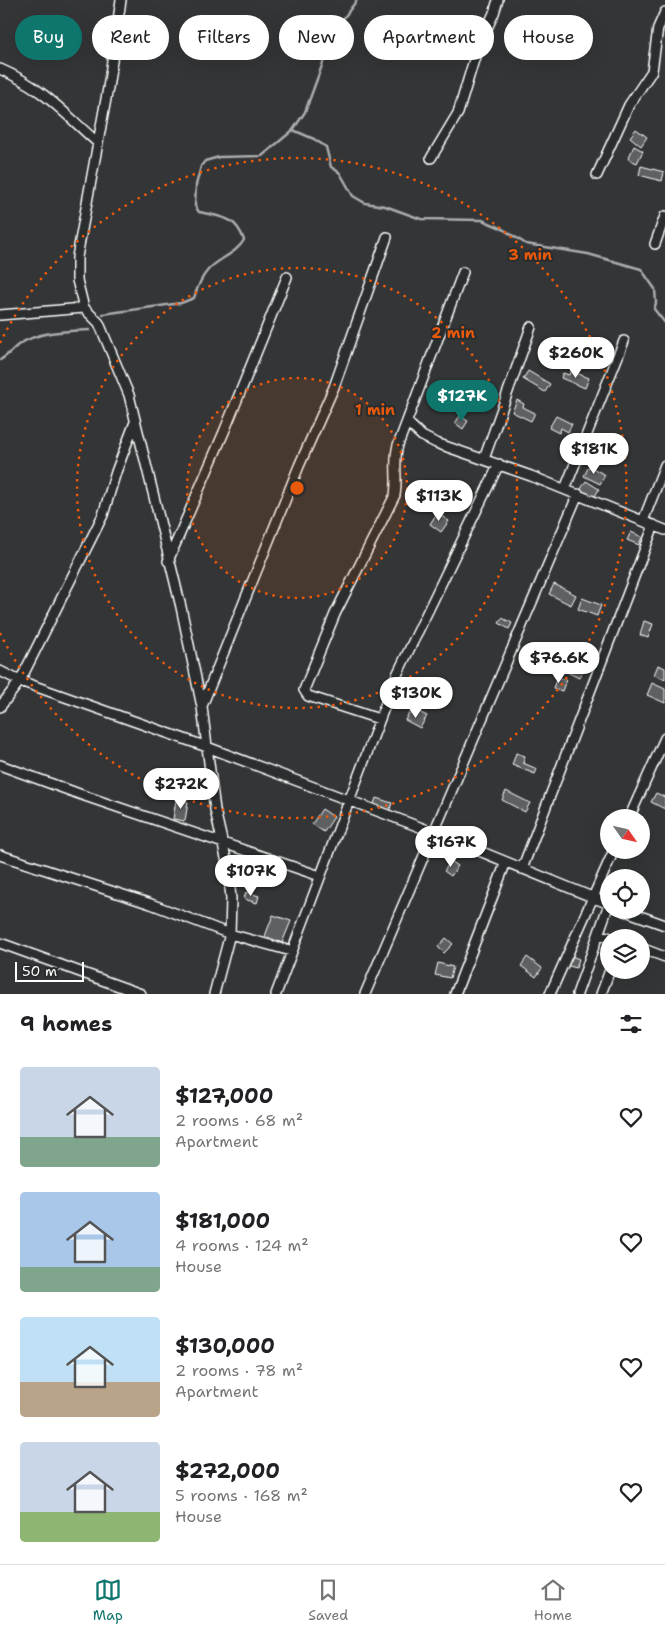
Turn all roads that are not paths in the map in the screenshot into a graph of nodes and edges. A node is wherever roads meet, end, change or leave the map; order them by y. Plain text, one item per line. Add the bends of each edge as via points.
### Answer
1 (121, 0) edge
2 (498, 0) edge
3 (665, 12) edge
4 (0, 69) edge
5 (98, 143) junction
6 (431, 158) dead end
7 (597, 175) dead end
8 (665, 216) edge
9 (387, 237) dead end
10 (655, 244) dead end
11 (463, 272) dead end
12 (287, 277) dead end
13 (84, 308) junction
14 (0, 315) edge
15 (531, 327) dead end
16 (624, 341) dead end
17 (135, 422) junction
18 (408, 423) junction
19 (484, 459) junction
20 (499, 464) junction
21 (665, 465) edge
22 (565, 489) junction
23 (578, 494) junction
24 (643, 521) junction
25 (654, 525) junction
26 (665, 530) edge
27 (168, 561) junction
28 (0, 671) edge
29 (20, 681) junction
30 (0, 706) edge
31 (202, 707) junction
32 (379, 719) junction
33 (665, 738) edge
34 (207, 748) junction
35 (661, 757) edge
36 (0, 765) edge
37 (349, 800) junction
38 (634, 809) edge
39 (433, 832) junction
40 (222, 842) junction
41 (0, 855) edge
42 (610, 859) edge
43 (506, 862) junction
44 (522, 869) junction
45 (320, 876) junction
46 (592, 898) junction
47 (600, 901) edge
48 (604, 919) edge
49 (648, 919) edge
50 (665, 925) edge
51 (230, 934) junction
52 (599, 934) joint
53 (0, 943) edge
54 (291, 951) junction
55 (650, 951) edge
56 (665, 957) edge
57 (606, 979) edge
58 (141, 994) edge
59 (214, 994) edge
60 (276, 994) edge
61 (365, 994) edge
62 (456, 994) edge
63 (550, 994) edge
64 (577, 994) edge
65 (600, 994) edge

1 - 5 street
2 - 6 street via 477,50 458,114
3 - 7 street via 654,45 652,70 629,105
4 - 5 street via 40,90
5 - 13 street via 77,257 76,280
8 - 10 street
9 - 31 street via 337,380 281,509
11 - 18 street
12 - 27 street
13 - 14 street
13 - 17 street via 98,323 121,372
15 - 19 street
16 - 22 street
17 - 27 street
17 - 29 street via 103,515
18 - 19 street via 430,440
18 - 32 street via 395,455 395,495 335,614 304,690 308,696
19 - 20 street
20 - 22 street
20 - 32 street via 394,680
21 - 24 street
22 - 23 street
23 - 24 street
23 - 39 street
24 - 25 street
25 - 26 street
25 - 44 street
27 - 31 street
28 - 29 street
29 - 30 street
29 - 34 street
31 - 34 street
32 - 37 street
33 - 35 street
34 - 37 street
34 - 40 street
35 - 38 street
36 - 40 street
37 - 39 street
37 - 45 street
39 - 43 street
39 - 61 street
40 - 45 street
40 - 51 street via 231,899
41 - 51 street via 151,904
42 - 46 street
43 - 44 street
43 - 62 street
44 - 46 street
45 - 54 street
46 - 47 street
46 - 63 street
48 - 52 street
49 - 50 street
51 - 54 street
51 - 59 street
52 - 64 street
53 - 58 street
54 - 60 street
55 - 56 street
57 - 65 street

